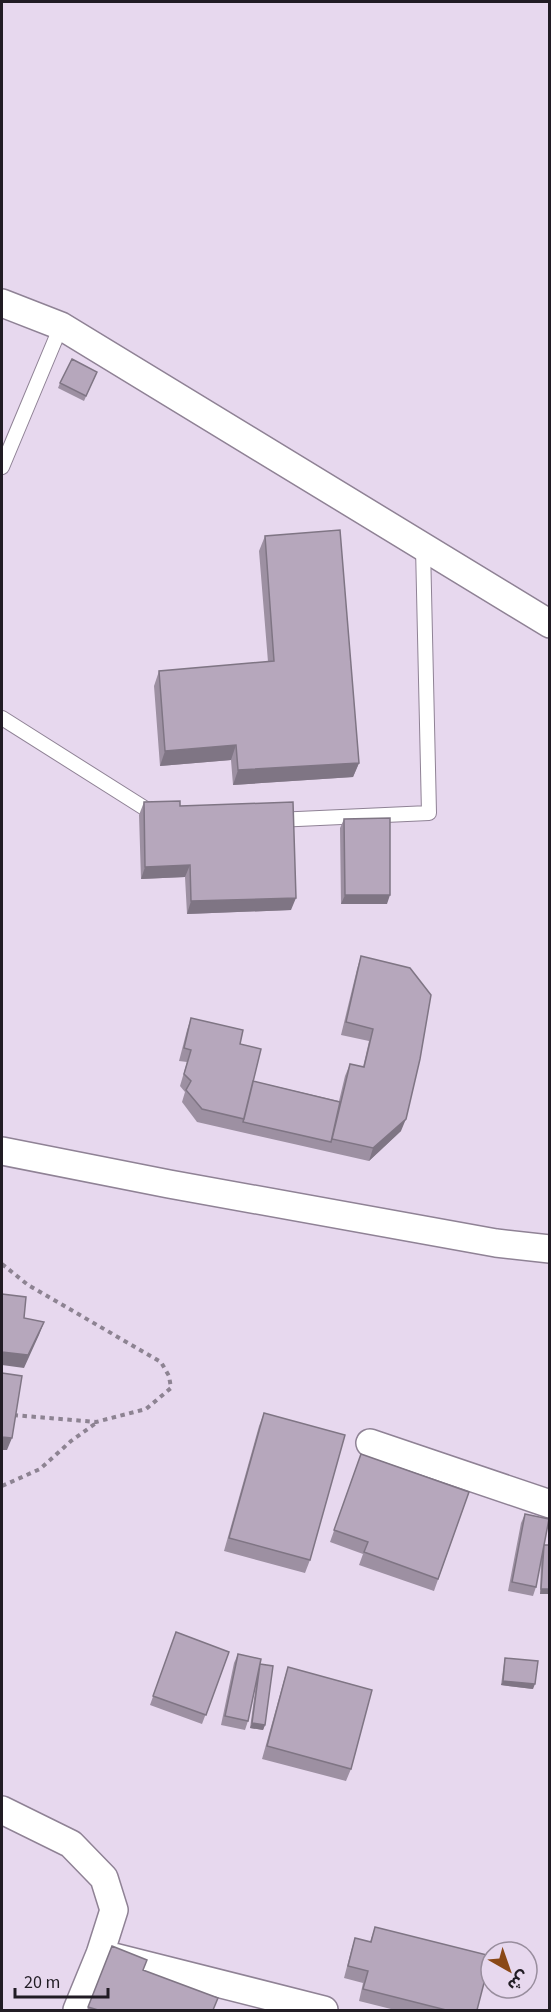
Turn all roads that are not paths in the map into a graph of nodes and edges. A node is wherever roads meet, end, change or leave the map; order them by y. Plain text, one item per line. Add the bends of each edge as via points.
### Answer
1 (2, 303) edge
2 (61, 326) junction
3 (2, 467) edge
4 (423, 547) junction
5 (549, 624) edge
6 (2, 717) edge
7 (264, 820) edge
8 (170, 824) edge
9 (2, 1152) edge
10 (549, 1249) edge
11 (370, 1443) dead end
12 (549, 1503) edge
13 (2, 1810) edge
14 (100, 1954) junction
15 (77, 2010) edge
16 (324, 2010) edge

1 - 2 street
2 - 3 lane
2 - 4 street
4 - 5 street
4 - 7 lane via 429,813
6 - 8 lane
9 - 10 street via 496,1243
11 - 12 street
13 - 14 street via 71,1844 105,1878 114,1910
14 - 15 street
14 - 16 street

